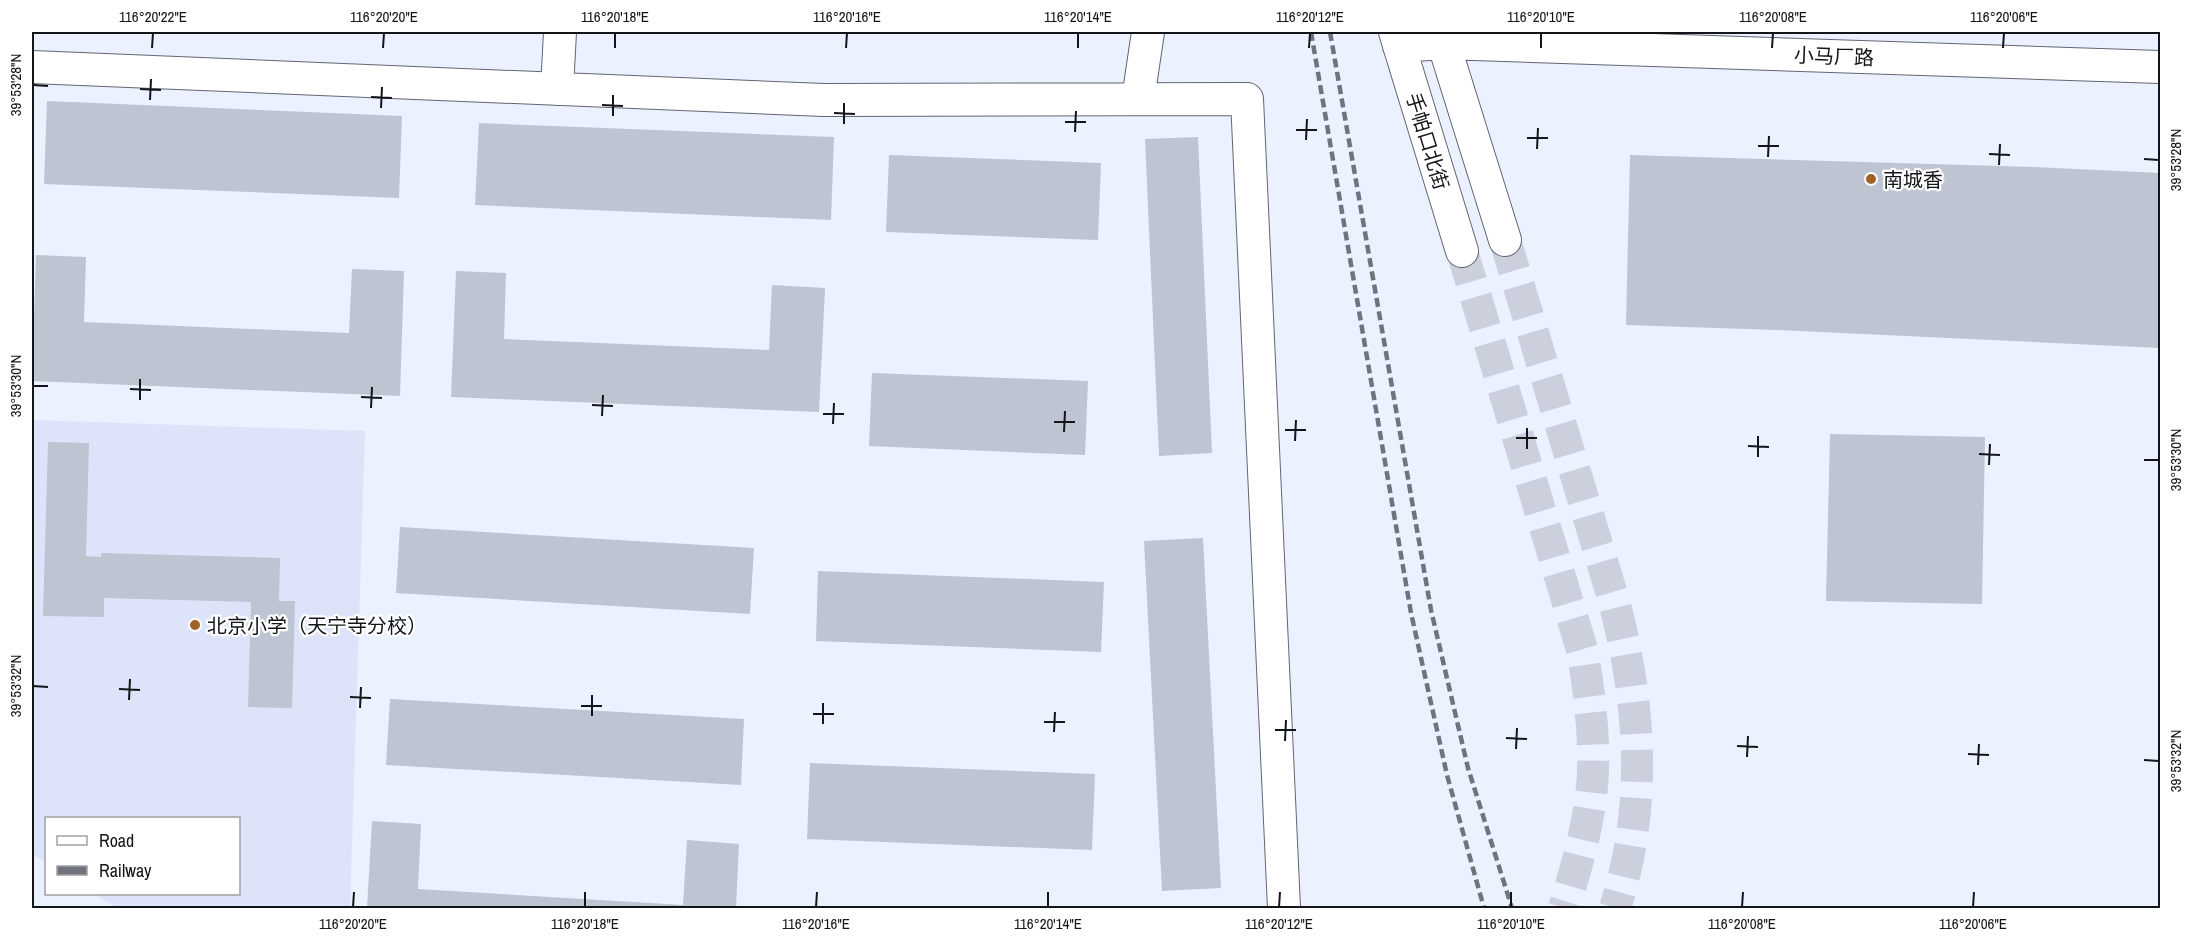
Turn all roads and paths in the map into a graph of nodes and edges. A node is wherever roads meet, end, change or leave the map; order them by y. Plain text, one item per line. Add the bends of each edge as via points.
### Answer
1 (560, 32) edge
2 (1148, 32) edge
3 (1442, 37) edge
4 (1397, 39) edge
5 (32, 67) edge
6 (2160, 67) edge
7 (556, 88) junction
8 (1138, 99) junction
9 (1505, 240) tunnel mouth
10 (1462, 250) tunnel mouth
11 (1284, 909) edge

1 - 7 street
2 - 8 street
3 - 4 street, 小马厂路
3 - 6 street, 小马厂路
3 - 9 street
4 - 10 street, 手帕口北街
5 - 7 street
7 - 8 street via 824,100
8 - 11 street via 1247,99

